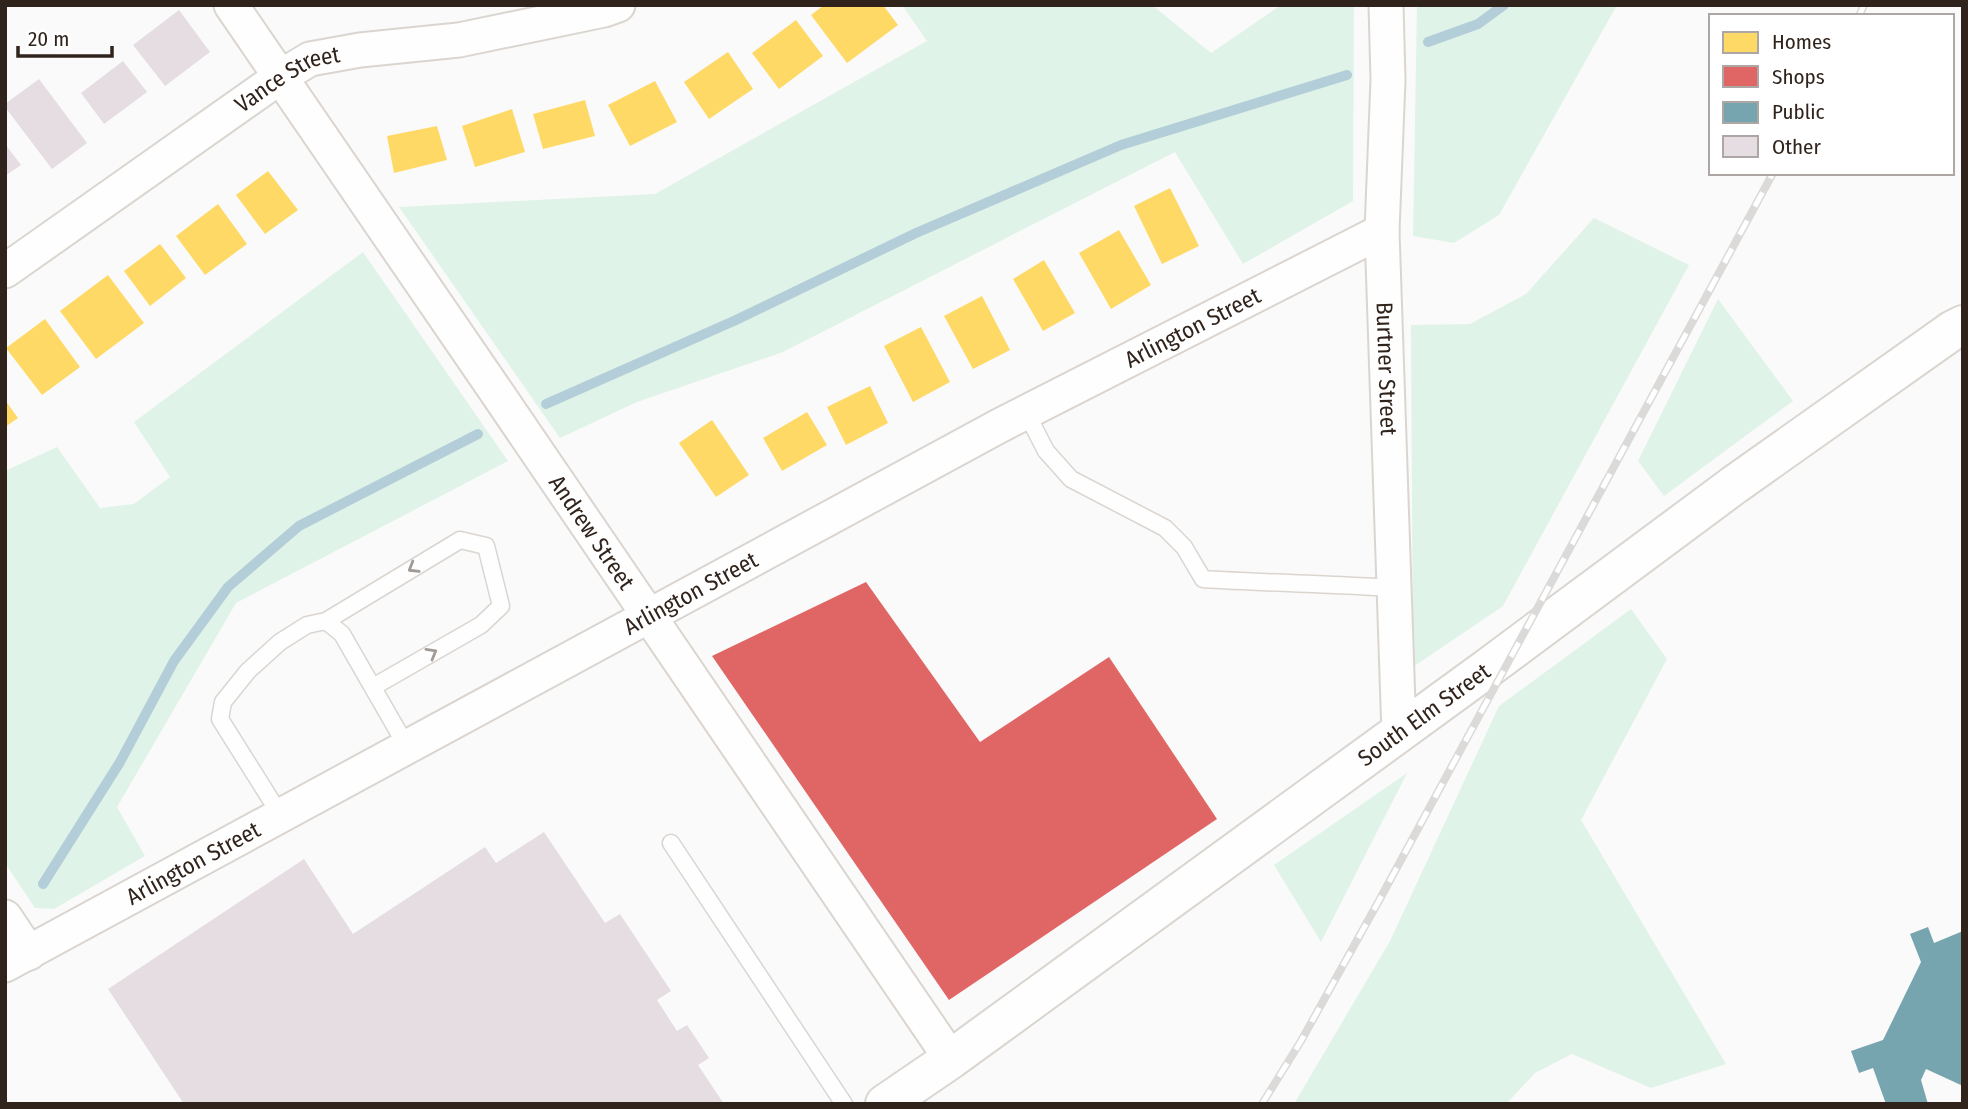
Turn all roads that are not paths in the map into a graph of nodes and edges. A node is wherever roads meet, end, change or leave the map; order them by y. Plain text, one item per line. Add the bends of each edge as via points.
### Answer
1 (231, 5) edge
2 (618, 5) edge
3 (1386, 5) edge
4 (280, 77) junction
5 (1382, 231) junction
6 (5, 271) edge
7 (1963, 326) edge
8 (1026, 412) junction
9 (1394, 588) junction
10 (648, 617) junction
11 (326, 621) junction
12 (373, 687) junction
13 (1399, 734) junction
14 (407, 747) junction
15 (281, 816) junction
16 (671, 843) dead end
17 (5, 917) edge
18 (17, 959) edge
19 (951, 1059) junction
20 (844, 1104) edge
21 (885, 1104) edge

1 - 4 street, Andrew Street
2 - 4 street, Vance Street via 459,40 310,59
3 - 5 street, Burtner Street
4 - 6 street, Vance Street
4 - 10 street, Andrew Street
5 - 8 street, Arlington Street
5 - 9 street, Burtner Street
7 - 13 street, South Elm Street via 1734,485
8 - 9 lane via 1046,451 1071,478 1165,527 1184,547 1203,579
8 - 10 street, Arlington Street
9 - 13 street, Burtner Street
10 - 14 street, Arlington Street
10 - 19 street, Andrew Street
11 - 12 lane via 342,634
12 -> 11 lane via 481,625 501,606 486,546 460,540
11 - 15 lane via 307,625 272,649 248,671 221,710 220,719 229,737
12 - 14 lane
13 - 19 street, South Elm Street
14 - 15 street, Arlington Street
15 - 18 street, Arlington Street
16 - 20 lane
17 - 18 street
19 - 21 street, South Elm Street

